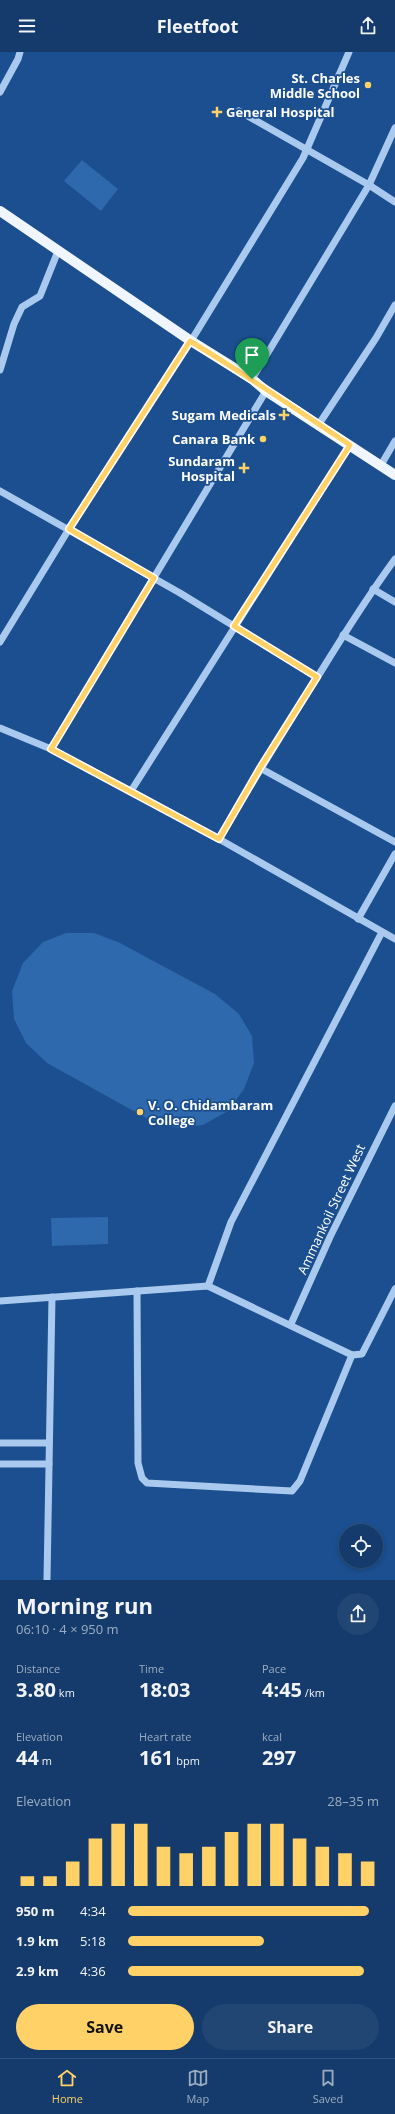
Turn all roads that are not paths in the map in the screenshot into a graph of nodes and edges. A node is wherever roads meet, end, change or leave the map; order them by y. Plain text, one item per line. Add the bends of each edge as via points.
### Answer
1 (20, 52) edge
2 (349, 52) edge
3 (0, 92) edge
4 (239, 111) dead end
5 (395, 128) edge
6 (307, 149) junction
7 (369, 185) junction
8 (395, 202) edge
9 (0, 211) edge
10 (58, 251) junction
11 (395, 305) edge
12 (190, 341) junction
13 (0, 370) edge
14 (252, 379) junction
15 (266, 391) junction
16 (319, 424) junction
17 (395, 441) edge
18 (350, 445) junction
19 (381, 465) junction
20 (395, 475) edge
21 (0, 491) edge
22 (69, 529) junction
23 (395, 559) edge
24 (154, 578) junction
25 (373, 589) junction
26 (395, 602) edge
27 (234, 626) junction
28 (343, 635) junction
29 (0, 642) edge
30 (395, 663) edge
31 (317, 677) junction
32 (0, 728) edge
33 (51, 749) junction
34 (260, 768) junction
35 (131, 792) junction
36 (219, 839) junction
37 (395, 842) edge
38 (395, 854) edge
39 (358, 919) junction
40 (382, 932) junction
41 (395, 939) edge
42 (395, 1106) edge
43 (208, 1286) junction
44 (395, 1289) edge
45 (137, 1291) junction
46 (52, 1297) junction
47 (0, 1301) edge
48 (291, 1324) junction
49 (352, 1355) junction
50 (0, 1443) edge
51 (49, 1443) junction
52 (0, 1464) edge
53 (49, 1464) junction
54 (47, 1580) edge

1 - 3 street
2 - 6 street
4 - 6 street
5 - 7 street
6 - 7 street
6 - 12 street
7 - 8 street
7 - 14 street
9 - 10 main road
10 - 12 main road
10 - 13 street via 40,296 22,307
11 - 16 street
12 - 14 main road
12 - 22 street
14 - 15 main road
15 - 16 main road
15 - 24 street
16 - 18 main road
17 - 19 street
18 - 19 main road
18 - 27 street
19 - 20 main road
21 - 22 street
22 - 24 street
22 - 29 street
23 - 25 street
24 - 27 street
24 - 33 street
25 - 26 street
25 - 28 street
27 - 31 street
27 - 35 street
28 - 30 street
28 - 31 street
31 - 34 street
32 - 33 street
33 - 35 street
34 - 36 street
34 - 37 street
35 - 36 street
36 - 39 street
38 - 39 street
39 - 40 street
40 - 41 street
40 - 43 street via 231,1222
42 - 48 street, Ammankoil Street West via 330,1237
43 - 45 street
43 - 48 street
44 - 49 street via 362,1354
45 - 46 street
45 - 49 street via 138,1462 142,1478 148,1483 292,1491 300,1481
46 - 47 street
46 - 51 street
48 - 49 street
50 - 51 street
51 - 53 street
52 - 53 street
53 - 54 street

